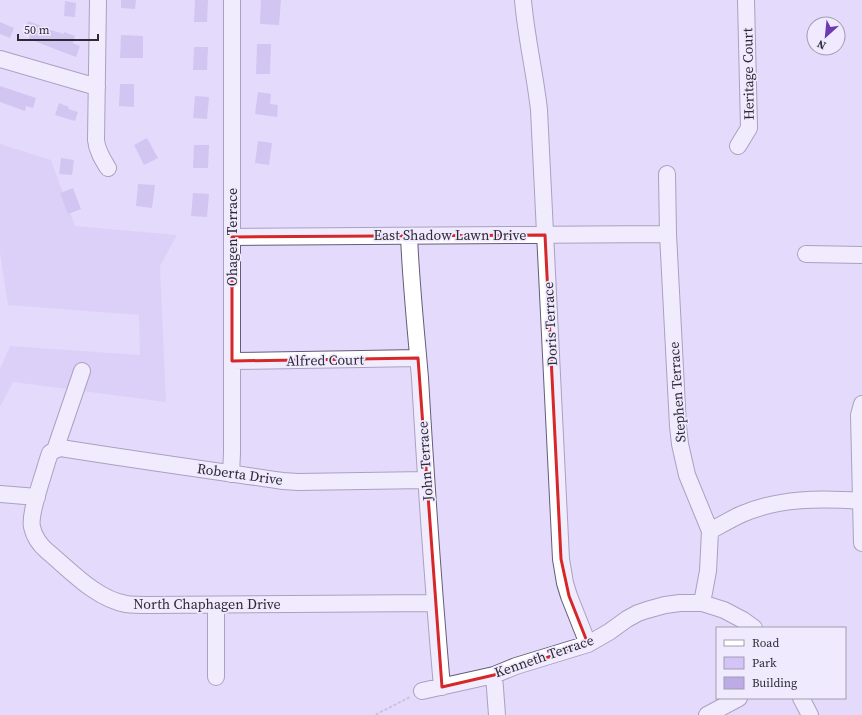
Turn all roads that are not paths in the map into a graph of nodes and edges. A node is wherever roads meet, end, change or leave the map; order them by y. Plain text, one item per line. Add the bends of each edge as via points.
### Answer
1 (98, 0) edge
2 (232, 0) edge
3 (523, 0) edge
4 (746, 0) edge
5 (0, 59) edge
6 (97, 87) junction
7 (738, 146) dead end
8 (108, 168) dead end
9 (667, 174) dead end
10 (668, 234) junction
11 (545, 235) junction
12 (410, 236) junction
13 (232, 237) junction
14 (806, 254) dead end
15 (862, 255) edge
16 (418, 358) junction
17 (232, 361) junction
18 (82, 371) dead end
19 (862, 404) edge
20 (55, 450) junction
21 (231, 474) junction
22 (426, 480) junction
23 (0, 494) edge
24 (37, 497) junction
25 (861, 501) junction
26 (710, 531) junction
27 (862, 543) edge
28 (435, 603) junction
29 (702, 603) junction
30 (216, 605) junction
31 (753, 627) edge
32 (588, 644) junction
33 (494, 674) junction
34 (216, 677) dead end
35 (442, 687) junction
36 (422, 691) road end
37 (737, 699) edge
38 (802, 699) edge
39 (497, 715) edge
40 (707, 715) edge
41 (810, 715) edge

1 - 6 street
2 - 13 street, Ohagen Terrace
3 - 11 street, Doris Terrace via 539,110
4 - 7 street, Heritage Court via 749,128
5 - 6 street
6 - 8 street via 96,145
9 - 10 street, Stephen Terrace
10 - 11 street, East Shadow Lawn Drive
10 - 26 street, Stephen Terrace via 680,444 687,475
11 - 12 street, East Shadow Lawn Drive
11 - 32 street, Doris Terrace via 561,559 569,596
12 - 13 street, East Shadow Lawn Drive
12 - 16 street, John Terrace
13 - 17 street, Ohagen Terrace
14 - 15 street
16 - 17 street, Alfred Court
16 - 22 street, John Terrace
17 - 21 street, Ohagen Terrace
18 - 20 street, North Chaphagen Drive
19 - 25 street via 859,415
20 - 21 street, Roberta Drive via 61,448
20 - 24 street, North Chaphagen Drive via 50,453
21 - 22 street, Roberta Drive via 298,482
22 - 28 street, John Terrace
23 - 24 street
24 - 30 street, North Chaphagen Drive via 32,516 36,538 41,546 93,590 126,604
25 - 26 street via 817,499 773,504 742,514
25 - 27 street
26 - 29 street, Stephen Terrace via 708,571
28 - 30 street, North Chaphagen Drive
28 - 35 street, John Terrace
29 - 31 street, Kenneth Terrace via 724,610
29 - 32 street, Kenneth Terrace via 680,603 647,610 627,618
30 - 34 street
32 - 33 street, Kenneth Terrace
33 - 35 street, Kenneth Terrace
33 - 39 street
35 - 36 street, Kenneth Terrace
37 - 40 street
38 - 41 street

